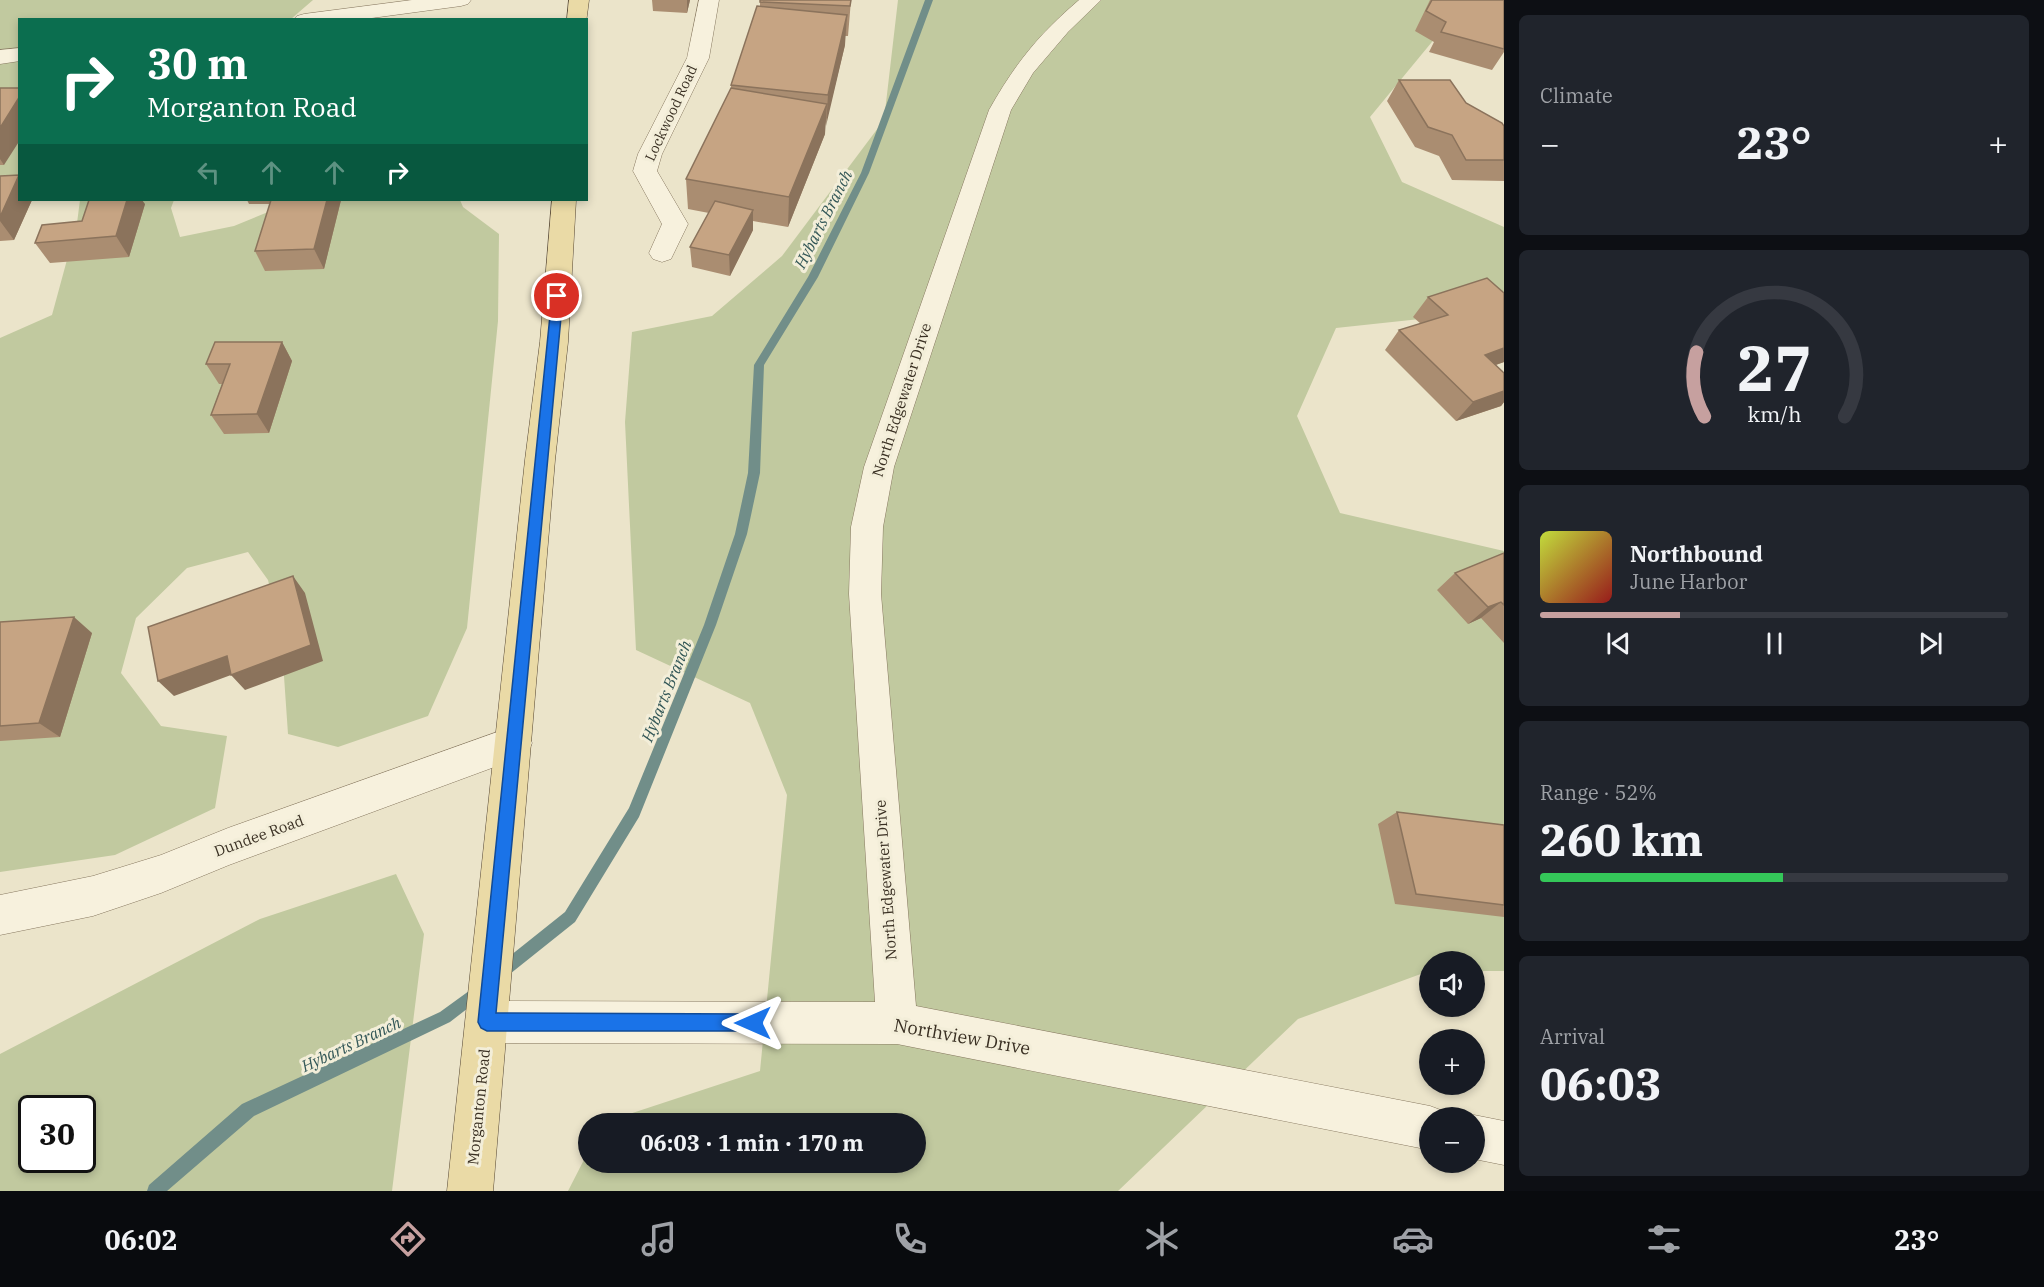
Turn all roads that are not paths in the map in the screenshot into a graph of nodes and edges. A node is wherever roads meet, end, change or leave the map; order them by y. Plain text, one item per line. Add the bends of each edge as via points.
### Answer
1 (461, 0) edge
2 (579, 0) edge
3 (709, 0) edge
4 (1091, 0) edge
5 (320, 18) edge
6 (578, 18) edge
7 (18, 54) edge
8 (0, 57) edge
9 (564, 201) edge
10 (662, 253) dead end
11 (514, 743) junction
12 (0, 915) edge
13 (487, 1022) junction
14 (897, 1023) junction
15 (1419, 1126) edge
16 (1485, 1139) edge
17 (1504, 1143) edge
18 (470, 1191) edge

1 - 5 street
2 - 6 main road
3 - 10 street, Lockwood Road via 698,58 645,171 675,224
4 - 14 street, North Edgewater Drive via 1060,27 1023,70 1000,110 896,412 879,466 867,527 865,594
7 - 8 street
9 - 11 main road, Morganton Road via 554,342
11 - 12 street, Dundee Road via 161,874 93,896
11 - 13 main road, Morganton Road
13 - 14 street, Northview Drive
13 - 18 main road, Morganton Road
14 - 15 street, Northview Drive
16 - 17 street

